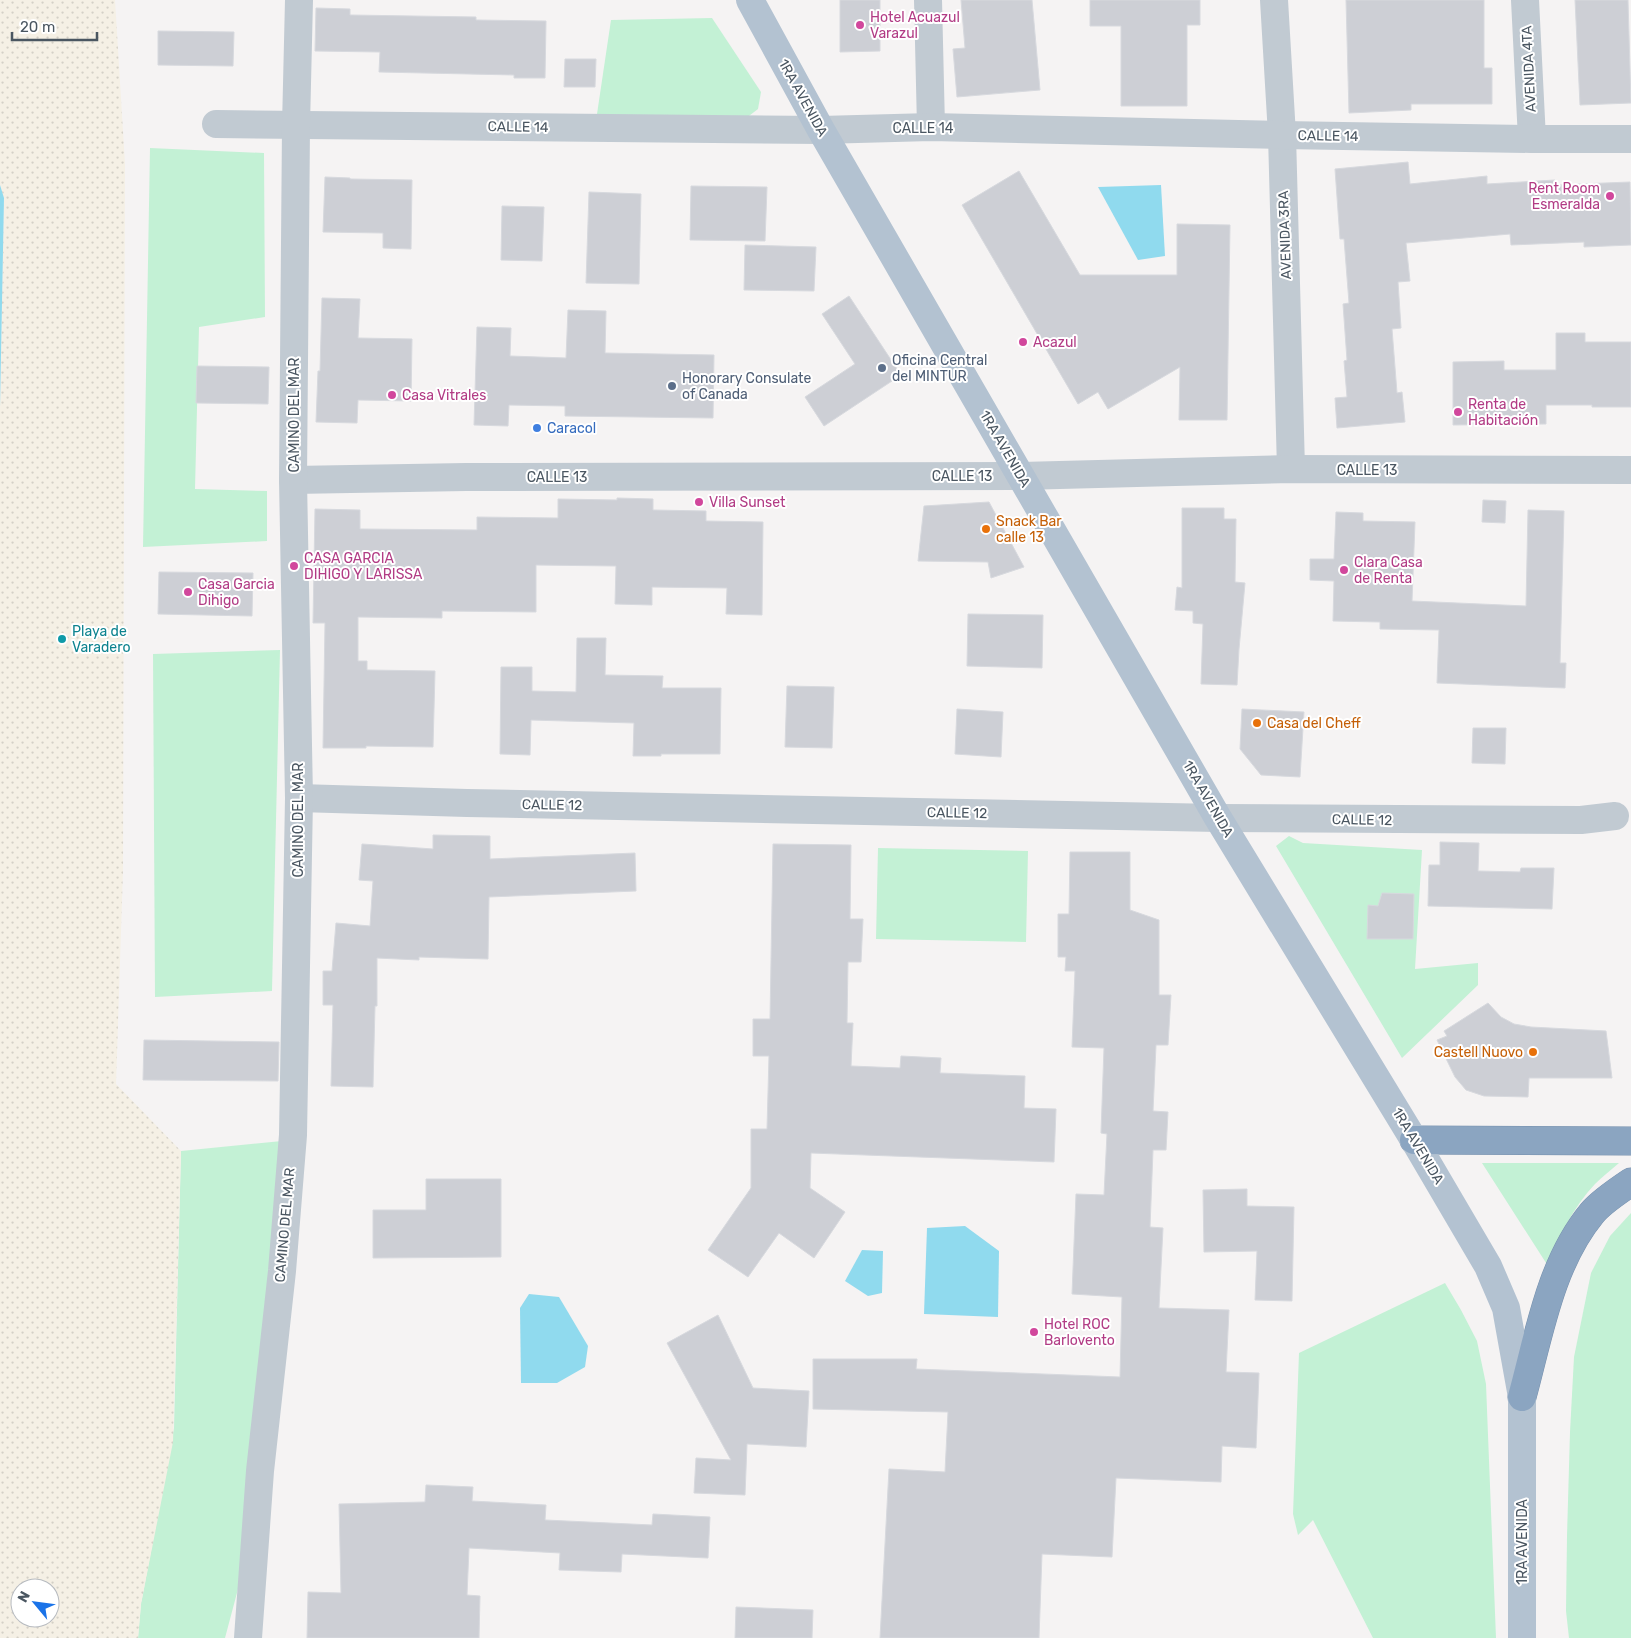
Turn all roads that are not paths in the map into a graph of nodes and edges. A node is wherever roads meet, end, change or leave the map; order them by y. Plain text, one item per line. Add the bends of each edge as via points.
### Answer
1 (299, 0) edge
2 (750, 0) edge
3 (928, 0) edge
4 (1274, 0) edge
5 (1525, 0) edge
6 (216, 124) dead end
7 (296, 126) junction
8 (931, 128) junction
9 (821, 130) junction
10 (1282, 135) junction
11 (1532, 139) junction
12 (1631, 139) edge
13 (1291, 469) junction
14 (1631, 470) edge
15 (1021, 476) junction
16 (293, 480) junction
17 (299, 798) junction
18 (1615, 816) dead end
19 (1218, 818) junction
20 (1414, 1140) junction
21 (1631, 1141) edge
22 (1631, 1182) edge
23 (1522, 1397) junction
24 (248, 1638) edge
25 (1522, 1638) edge

1 - 7 street, CAMINO DEL MAR
2 - 9 main road, 1RA AVENIDA
3 - 8 street
4 - 10 street, AVENIDA 3RA
5 - 11 street, AVENIDA 4TA
6 - 7 street, CALLE 14
7 - 9 street, CALLE 14
7 - 16 street, CAMINO DEL MAR
8 - 9 street, CALLE 14
8 - 10 street, CALLE 14
9 - 15 main road, 1RA AVENIDA
10 - 11 street, CALLE 14
10 - 13 street, AVENIDA 3RA
11 - 12 street, CALLE 14
13 - 14 street, CALLE 13
13 - 15 street, CALLE 13
15 - 16 street, CALLE 13
15 - 19 main road, 1RA AVENIDA
16 - 17 street, CAMINO DEL MAR
17 - 19 street, CALLE 12
17 - 24 street, CAMINO DEL MAR via 293,1135 260,1471
18 - 19 street, CALLE 12 via 1580,820
19 - 20 main road, 1RA AVENIDA
20 - 21 highway
20 - 23 main road, 1RA AVENIDA via 1478,1248 1506,1308
22 - 23 highway via 1593,1211 1568,1251 1551,1290
23 - 25 main road, 1RA AVENIDA

